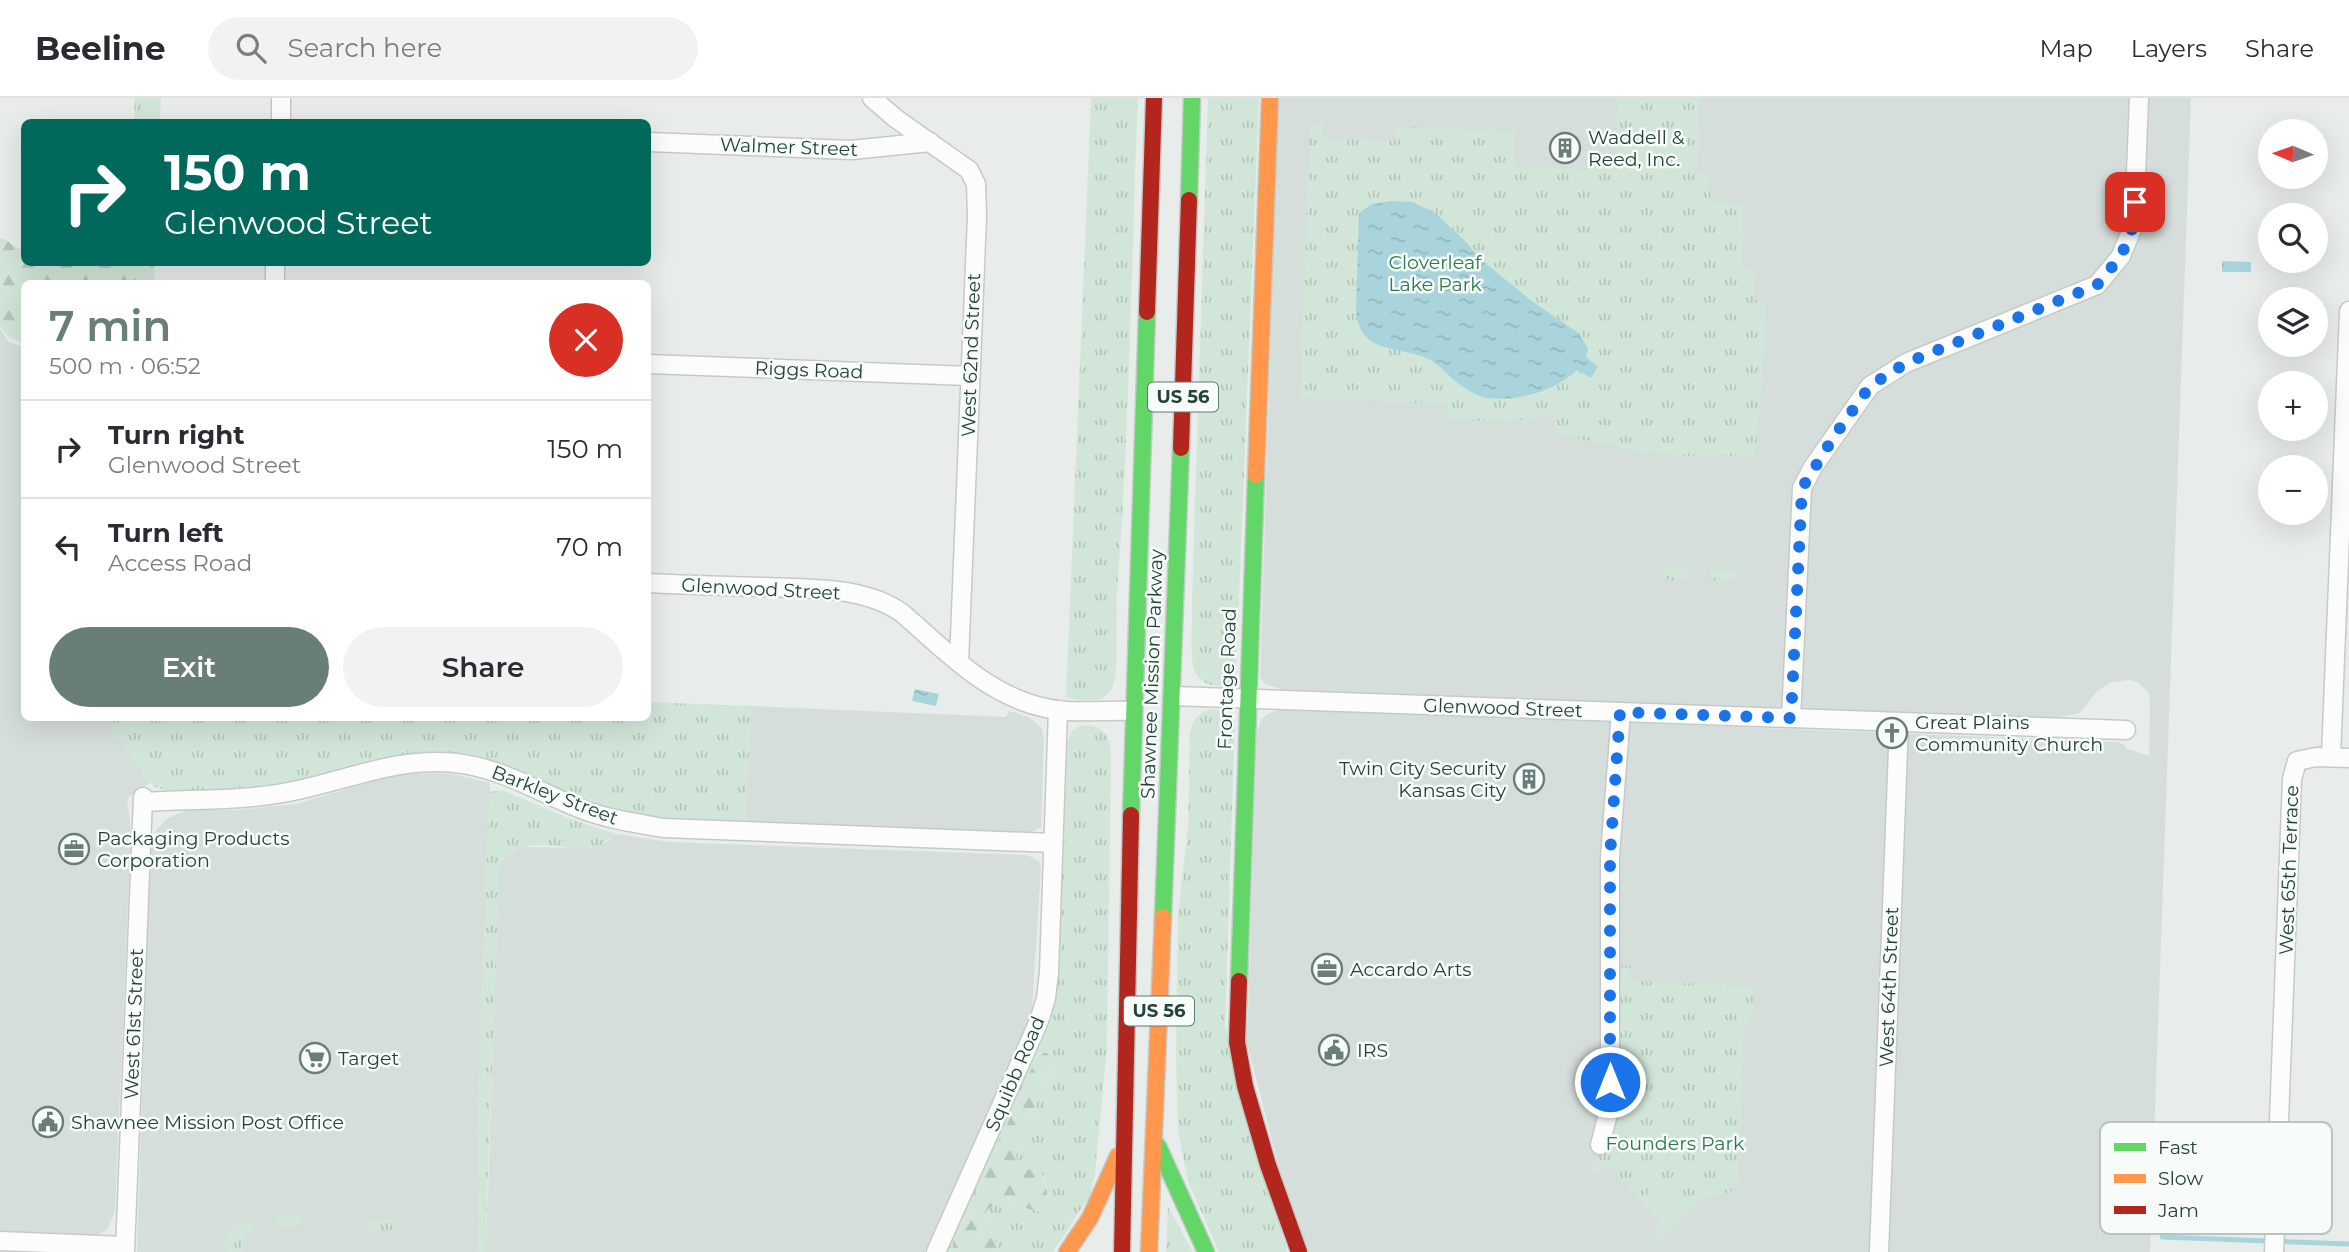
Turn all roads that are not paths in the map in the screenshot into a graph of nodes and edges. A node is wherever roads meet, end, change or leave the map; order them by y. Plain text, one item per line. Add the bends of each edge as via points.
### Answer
1 (281, 98) edge
2 (872, 98) edge
3 (1154, 98) edge
4 (1192, 98) edge
5 (1270, 98) edge
6 (2139, 98) edge
7 (281, 119) edge
8 (651, 142) edge
9 (930, 142) junction
10 (2349, 310) edge
11 (651, 364) edge
12 (970, 376) junction
13 (651, 583) edge
14 (1135, 649) junction
15 (959, 662) junction
16 (1173, 696) junction
17 (1247, 697) junction
18 (1058, 710) junction
19 (1133, 711) junction
20 (1620, 712) junction
21 (1791, 718) junction
22 (1899, 722) junction
23 (2126, 730) dead end
24 (2340, 758) edge
25 (1170, 760) junction
26 (144, 799) joint
27 (1053, 844) junction
28 (2279, 1122) edge
29 (1126, 1136) junction
30 (1154, 1136) junction
31 (1600, 1145) dead end
32 (2275, 1234) edge
33 (0, 1241) edge
34 (125, 1249) edge
35 (936, 1252) edge
36 (1067, 1252) edge
37 (1122, 1252) edge
38 (1149, 1252) edge
39 (1206, 1252) edge
40 (1299, 1252) edge
41 (1879, 1252) edge
42 (2274, 1252) edge

1 - 7 street
2 - 9 street, West 62nd Street
3 - 14 main road, Shawnee Mission Parkway / US 56
4 - 16 main road, Shawnee Mission Parkway / US 56
5 - 17 main road, Frontage Road
6 - 21 street via 2134,224 2121,256 2097,285 1906,363 1870,386 1802,488
8 - 9 street, Walmer Street via 851,150
9 - 12 street, West 62nd Street via 966,167 976,184
10 - 24 street, West 65th Terrace
11 - 12 street, Riggs Road
12 - 15 street, West 62nd Street
13 - 15 street, Glenwood Street via 828,590 873,599 890,604
14 - 16 main road via 1155,681
14 - 19 main road, Shawnee Mission Parkway / US 56
15 - 18 street, Glenwood Street via 990,686
16 - 17 street, Glenwood Street
16 - 25 main road, Shawnee Mission Parkway / US 56
17 - 20 street, Glenwood Street
17 - 40 main road, Frontage Road via 1237,1042 1268,1165
18 - 19 street, Glenwood Street
18 - 27 street
19 - 25 main road
19 - 29 main road, Shawnee Mission Parkway / US 56
20 - 21 street, Glenwood Street
20 - 31 street via 1610,856 1610,1106
21 - 22 street, Glenwood Street
22 - 23 street, Glenwood Street
22 - 41 street, West 64th Street
24 - 28 street, West 65th Terrace via 2297,761 2292,779
25 - 30 main road, Shawnee Mission Parkway / US 56
26 - 27 street, Barkley Street via 269,796 386,766 439,762 493,771 600,816 664,828
26 - 34 street, West 61st Street
27 - 35 street, Squibb Road via 1045,1005
29 - 36 main road via 1093,1216
29 - 37 main road, Shawnee Mission Parkway / US 56
30 - 38 main road, Shawnee Mission Parkway / US 56
30 - 39 main road
32 - 42 street, West 65th Terrace
33 - 34 street

